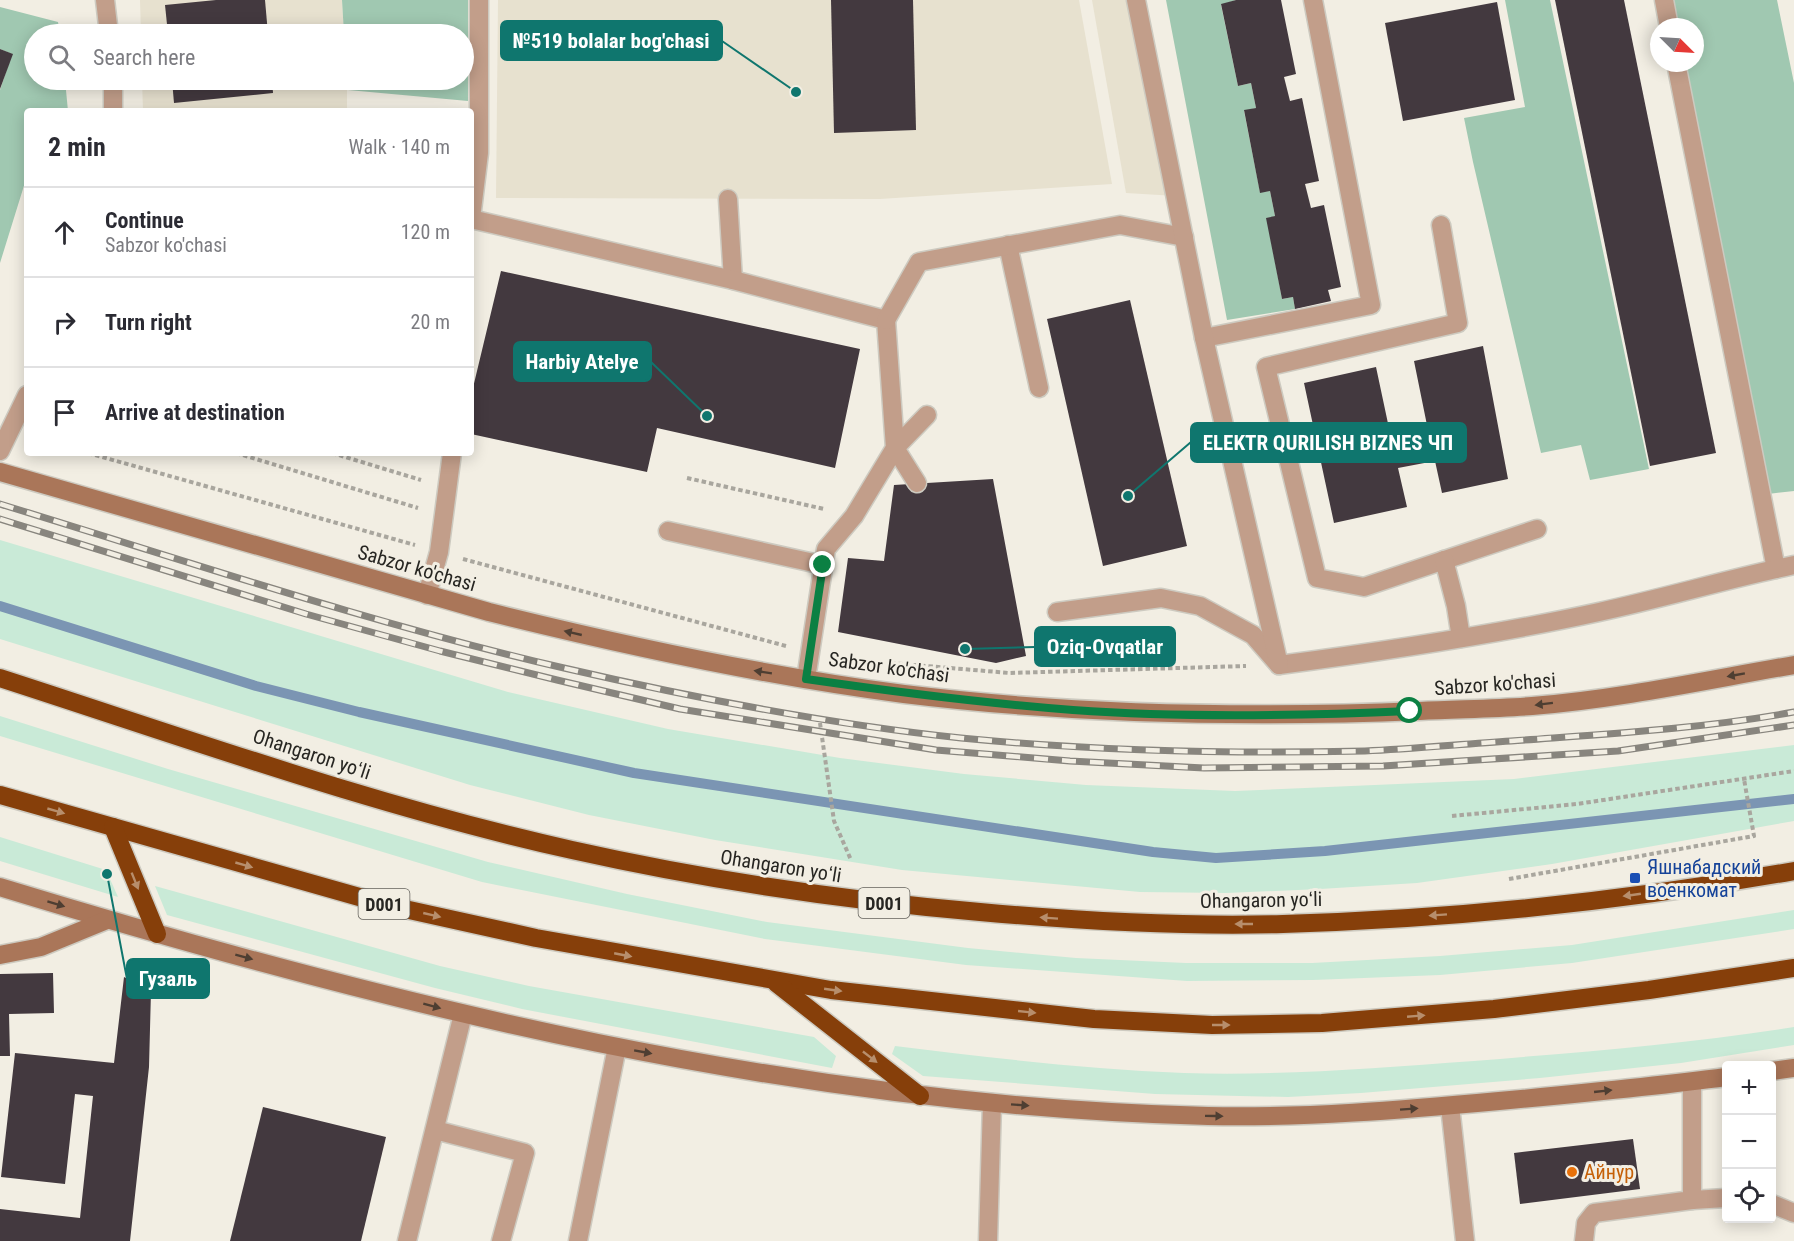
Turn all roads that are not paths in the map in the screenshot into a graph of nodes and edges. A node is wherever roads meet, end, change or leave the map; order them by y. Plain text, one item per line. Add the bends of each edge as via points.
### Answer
1 (105, 0) edge
2 (479, 0) edge
3 (1136, 0) edge
4 (1313, 0) edge
5 (1664, 0) edge
6 (1667, 18) edge
7 (108, 24) edge
8 (1678, 72) edge
9 (113, 90) edge
10 (113, 108) edge
11 (475, 153) edge
12 (474, 169) edge
13 (728, 199) dead end
14 (474, 219) edge
15 (1441, 225) dead end
16 (1184, 237) junction
17 (1008, 245) junction
18 (733, 280) junction
19 (886, 320) junction
20 (1204, 338) junction
21 (1039, 388) dead end
22 (24, 401) edge
23 (927, 415) dead end
24 (895, 448) junction
25 (0, 451) edge
26 (452, 456) edge
27 (0, 472) edge
28 (917, 483) dead end
29 (1537, 529) dead end
30 (668, 531) dead end
31 (1444, 560) junction
32 (823, 565) junction
33 (1785, 567) edge
34 (427, 595) junction
35 (1057, 612) dead end
36 (1461, 638) junction
37 (1279, 665) junction
38 (1794, 665) edge
39 (0, 678) edge
40 (806, 679) junction
41 (0, 795) edge
42 (113, 828) junction
43 (1794, 871) edge
44 (0, 887) edge
45 (107, 920) junction
46 (157, 934) junction
47 (0, 955) edge
48 (1794, 968) edge
49 (775, 982) junction
50 (463, 1014) junction
51 (617, 1047) junction
52 (1794, 1068) edge
53 (1776, 1070) edge
54 (1722, 1078) edge
55 (1692, 1082) junction
56 (920, 1096) junction
57 (992, 1103) junction
58 (1450, 1106) junction
59 (435, 1130) junction
60 (1722, 1198) edge
61 (1692, 1200) junction
62 (1776, 1206) edge
63 (1794, 1213) edge
64 (407, 1241) edge
65 (501, 1241) edge
66 (578, 1241) edge
67 (987, 1241) edge
68 (1465, 1241) edge
69 (1584, 1241) edge

1 - 7 street
2 - 11 street
3 - 16 street
4 - 20 street via 1371,305
5 - 6 street
8 - 33 street
9 - 10 street
11 - 12 street
13 - 18 street
14 - 18 street
15 - 31 street via 1458,323 1266,367 1317,578 1364,586
16 - 17 street via 1120,225
16 - 20 street
17 - 19 street via 919,262
17 - 21 street
18 - 19 street
19 - 24 street
20 - 37 street
22 - 25 street
23 - 24 street
24 - 28 street
24 - 32 street via 854,516 826,549
26 - 34 street via 439,552
27 - 34 street, Sabzor ko'chasi
29 - 31 street
30 - 32 street
31 - 36 street
32 - 40 street
33 - 36 street via 1599,612
40 -> 34 street, Sabzor ko'chasi via 630,646
35 - 37 street via 1161,598 1200,606 1253,635
36 - 37 street
38 -> 40 street, Sabzor ko'chasi via 1534,706 1256,716 1074,710 904,694
43 -> 39 highway, Ohangaron yoʻli / D001 via 1567,903 1282,924 1062,919 845,899 653,868 493,831 388,802
41 -> 42 highway, D001
42 -> 46 highway
42 -> 49 highway, D001 via 391,906 536,938
44 -> 45 street
45 - 46 street
45 - 47 street via 41,947
46 -> 50 street
49 -> 48 highway, D001 via 1094,1019 1212,1025 1300,1024 1494,1009
49 -> 56 highway
50 - 51 street
50 - 59 street
51 -> 56 street
51 - 66 street
52 - 53 street
54 - 55 street
58 -> 55 street
55 - 61 street
56 - 57 street
57 -> 58 street via 1213,1116 1293,1116
57 - 67 street
58 - 68 street
59 - 64 street
59 - 65 street via 525,1153
60 - 61 street
61 - 69 street via 1594,1213 1586,1223
62 - 63 street

